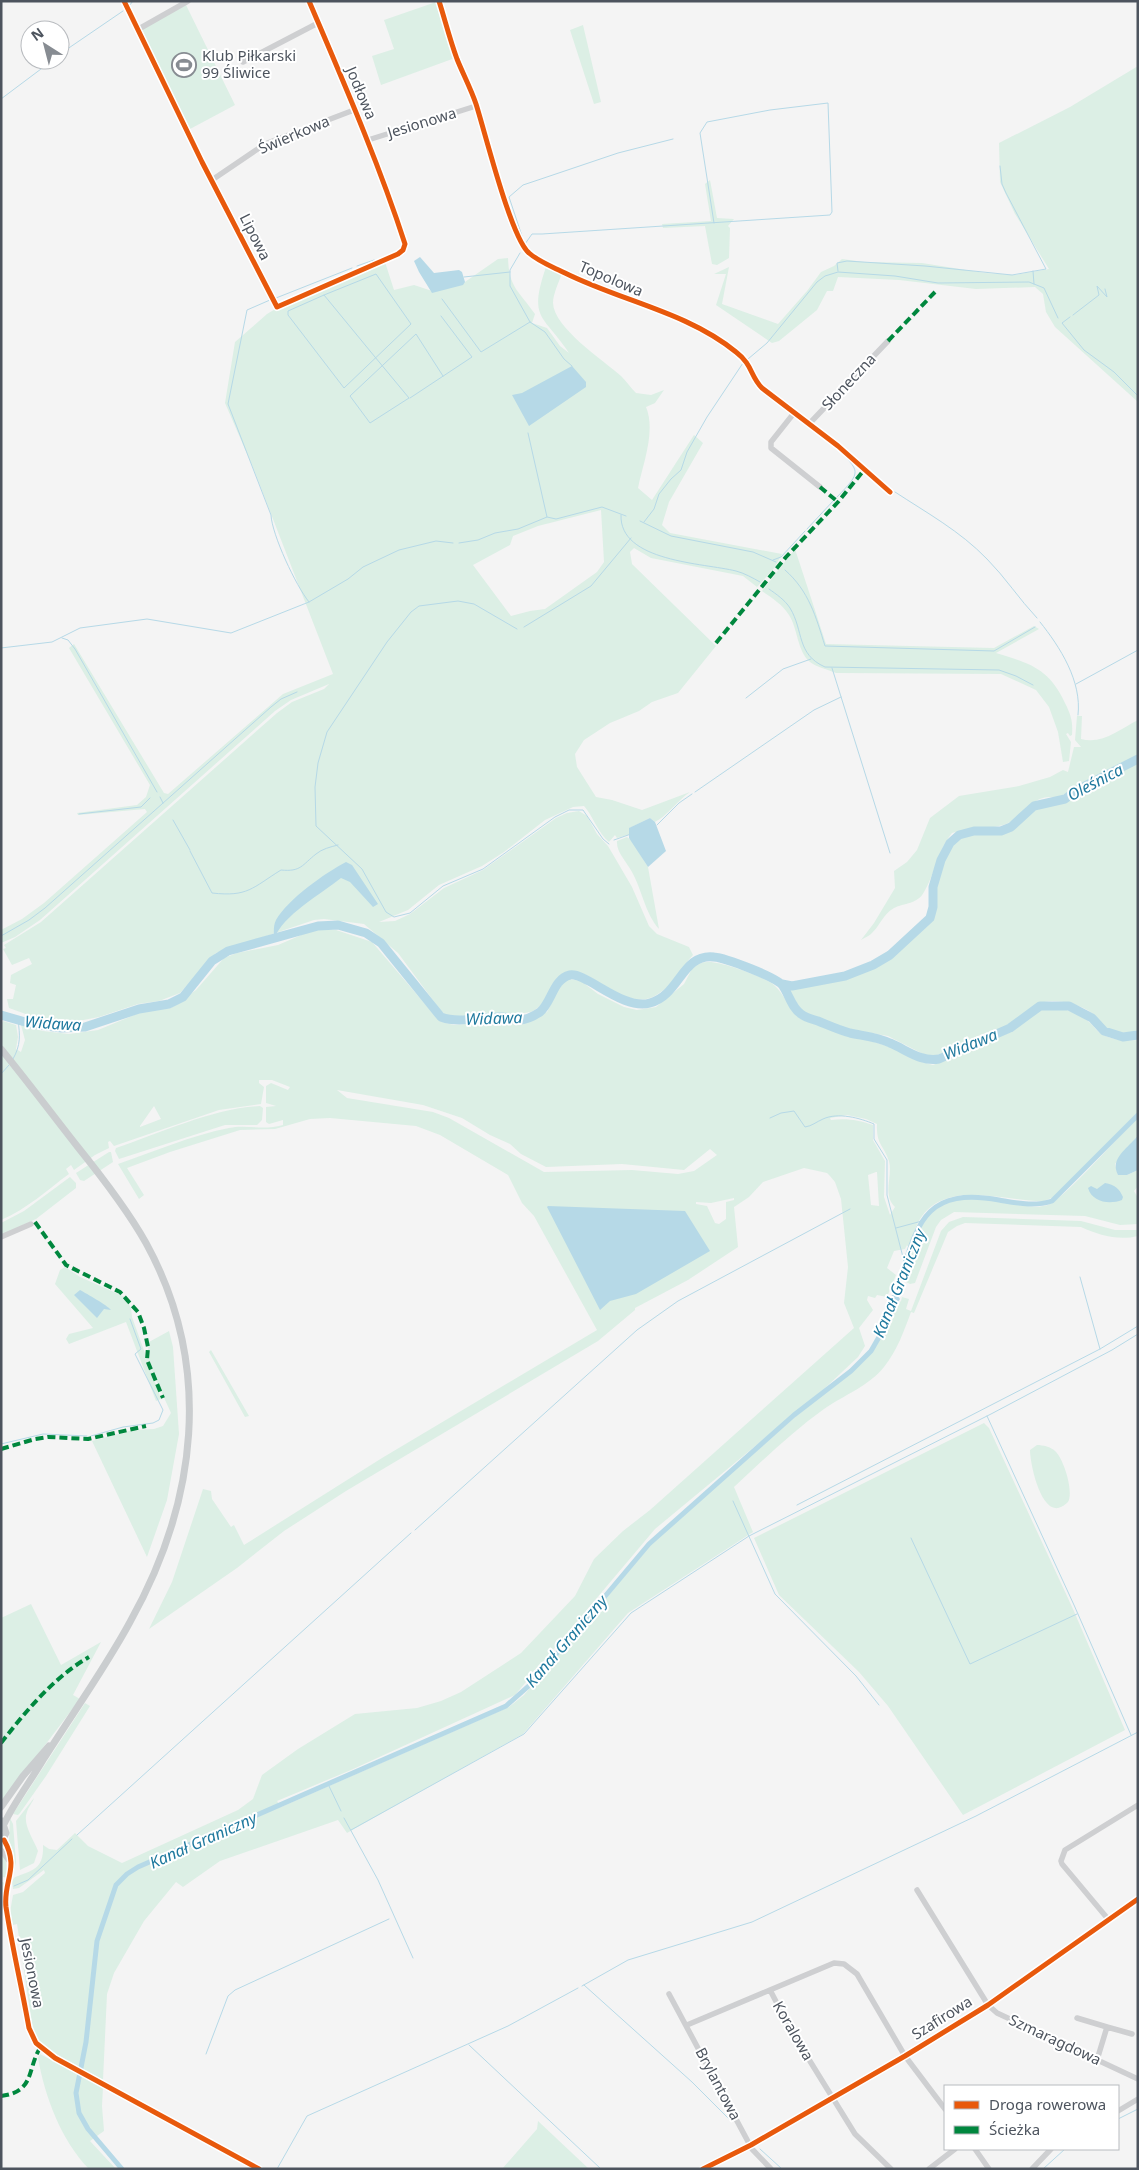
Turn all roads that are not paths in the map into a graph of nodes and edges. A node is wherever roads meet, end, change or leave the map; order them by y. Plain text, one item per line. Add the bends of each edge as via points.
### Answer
1 (124, 1) edge
2 (188, 1) edge
3 (309, 1) edge
4 (439, 1) edge
5 (318, 23) junction
6 (137, 30) junction
7 (243, 62) dead end
8 (476, 106) junction
9 (354, 110) junction
10 (368, 140) junction
11 (212, 180) junction
12 (389, 195) joint
13 (888, 341) dead end
14 (794, 413) junction
15 (809, 424) junction
16 (820, 487) dead end
17 (890, 492) dead end
18 (1, 1049) edge
19 (31, 1224) dead end
20 (1, 1236) edge
21 (54, 1740) junction
22 (1138, 1806) edge
23 (1, 1807) edge
24 (3, 1822) edge
25 (3, 1842) edge
26 (1, 1850) edge
27 (10, 1862) junction
28 (917, 1890) dead end
29 (1138, 1899) edge
30 (1108, 1919) junction
31 (770, 1990) junction
32 (670, 1994) dead end
33 (988, 2005) junction
34 (1077, 2018) dead end
35 (687, 2025) junction
36 (1107, 2027) junction
37 (1132, 2034) dead end
38 (906, 2056) junction
39 (1098, 2060) junction
40 (1138, 2079) edge
41 (832, 2097) junction
42 (1138, 2099) edge
43 (944, 2108) edge
44 (1119, 2110) edge
45 (751, 2145) junction
46 (954, 2150) edge
47 (976, 2150) edge
48 (1050, 2150) edge
49 (259, 2169) edge
50 (703, 2169) edge
51 (772, 2169) edge
52 (890, 2169) edge
53 (929, 2169) edge
54 (989, 2169) edge
55 (1032, 2169) edge

1 - 6 street, Lipowa
2 - 6 street
3 - 5 street, Jodłowa
4 - 8 street, Topolowa
5 - 7 street
5 - 9 street, Jodłowa
6 - 11 street, Lipowa
8 - 10 street, Jesionowa
8 - 14 street, Topolowa via 516,231 528,253 584,282 687,322 712,336 745,359 758,384
9 - 10 street, Jodłowa
9 - 11 street, Świerkowa via 265,144
10 - 12 street, Jodłowa
11 - 12 street, Lipowa via 277,307 403,250 405,244
13 - 15 street, Słoneczna
14 - 15 street, Topolowa
14 - 16 street via 771,442 771,448
15 - 17 street, Topolowa
18 - 21 main road via 101,1176 146,1243 168,1291 182,1338 190,1400 184,1477 175,1517 151,1580 105,1664
19 - 20 street
21 - 23 main road
21 - 24 main road
22 - 30 street via 1069,1847 1062,1855 1062,1864
24 - 25 main road via 6,1832
25 - 27 street, Jesionowa via 12,1855
26 - 27 street
27 - 49 street, Jesionowa via 6,1905 29,2028 40,2048
28 - 33 street, Szmaragdowa
29 - 30 street, Szafirowa
30 - 33 street, Szafirowa
31 - 35 street, Koralowa
31 - 38 street via 834,1963 844,1964 857,1974
31 - 41 street, Koralowa
32 - 35 street, Brylantowa
33 - 38 street, Szafirowa
33 - 39 street, Szmaragdowa via 997,2013
34 - 36 street
35 - 45 street, Brylantowa
36 - 37 street
36 - 39 street
38 - 41 street, Szafirowa
38 - 43 street
39 - 40 street, Szmaragdowa
41 - 45 street, Szafirowa
41 - 52 street, Koralowa via 855,2134
42 - 44 street
45 - 50 street, Szafirowa
45 - 51 street, Brylantowa
46 - 53 street
47 - 54 street
48 - 55 street

